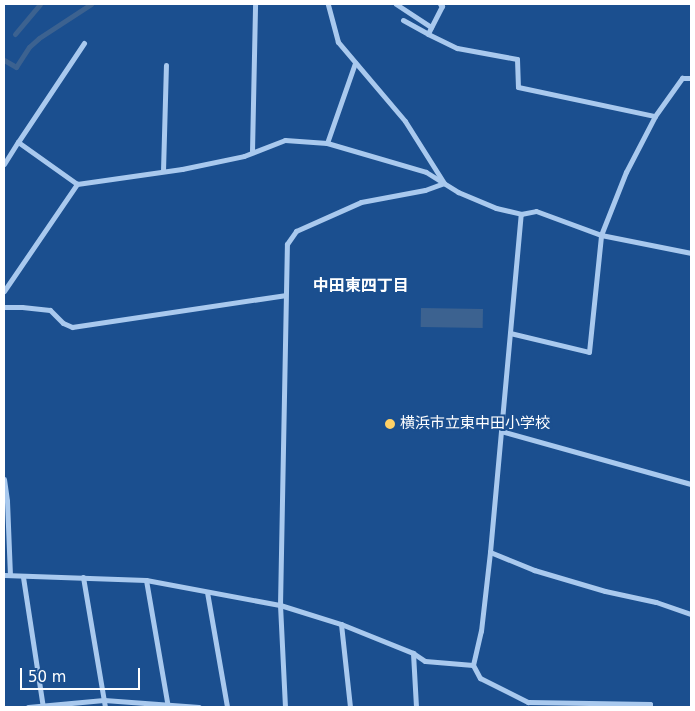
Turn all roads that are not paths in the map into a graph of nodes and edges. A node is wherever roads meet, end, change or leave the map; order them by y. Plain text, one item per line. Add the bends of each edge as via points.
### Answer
1 (255, 4) edge
2 (328, 4) edge
3 (396, 4) edge
4 (440, 4) edge
5 (403, 20) dead end
6 (431, 27) junction
7 (428, 34) junction
8 (84, 43) dead end
9 (354, 63) junction
10 (166, 66) dead end
11 (691, 78) edge
12 (656, 116) junction
13 (18, 142) junction
14 (327, 143) junction
15 (252, 151) junction
16 (4, 164) edge
17 (163, 171) junction
18 (444, 183) junction
19 (76, 184) junction
20 (521, 214) junction
21 (601, 235) junction
22 (691, 253) edge
23 (4, 291) edge
24 (285, 295) junction
25 (4, 307) edge
26 (510, 332) junction
27 (501, 431) junction
28 (4, 479) edge
29 (691, 484) edge
30 (6, 501) edge
31 (490, 552) junction
32 (7, 575) edge
33 (23, 577) junction
34 (83, 577) junction
35 (146, 580) junction
36 (207, 592) junction
37 (280, 605) junction
38 (691, 614) edge
39 (341, 624) junction
40 (413, 653) junction
41 (473, 665) junction
42 (104, 700) junction
43 (168, 705) edge
44 (28, 707) edge
45 (43, 707) edge
46 (105, 707) edge
47 (199, 707) edge
48 (227, 707) edge
49 (285, 707) edge
50 (350, 707) edge
51 (416, 707) edge
52 (650, 707) edge

1 - 15 street
2 - 9 street via 338,42
3 - 6 street
4 - 6 street via 442,6
5 - 7 street
6 - 7 street
7 - 12 street via 456,48 517,59 518,87
8 - 13 street
9 - 14 street
9 - 18 street via 405,121
10 - 17 street
11 - 12 street via 682,78
12 - 21 street via 626,172
13 - 16 street
13 - 19 street
14 - 15 street via 285,140
14 - 18 street via 426,172
15 - 17 street via 244,156 182,170
17 - 19 street
18 - 20 street via 496,208
18 - 24 street via 425,190 361,202 296,231 287,244
19 - 23 street
20 - 21 street via 536,211
20 - 26 street
21 - 22 street
21 - 26 street via 589,352
24 - 25 street via 72,327 50,310
24 - 37 street
26 - 27 street
27 - 29 street
27 - 31 street
28 - 30 street
30 - 32 street
31 - 38 street via 534,570
31 - 41 street via 481,631
32 - 33 street
33 - 34 street
33 - 45 street
34 - 35 street
34 - 42 street
35 - 36 street
35 - 43 street
36 - 37 street
36 - 48 street
37 - 39 street
37 - 49 street
39 - 40 street
39 - 50 street
40 - 41 street via 425,661
40 - 51 street
41 - 52 street via 480,678 528,702 650,704
42 - 43 street
42 - 45 street
42 - 46 street
43 - 47 street
44 - 45 street

